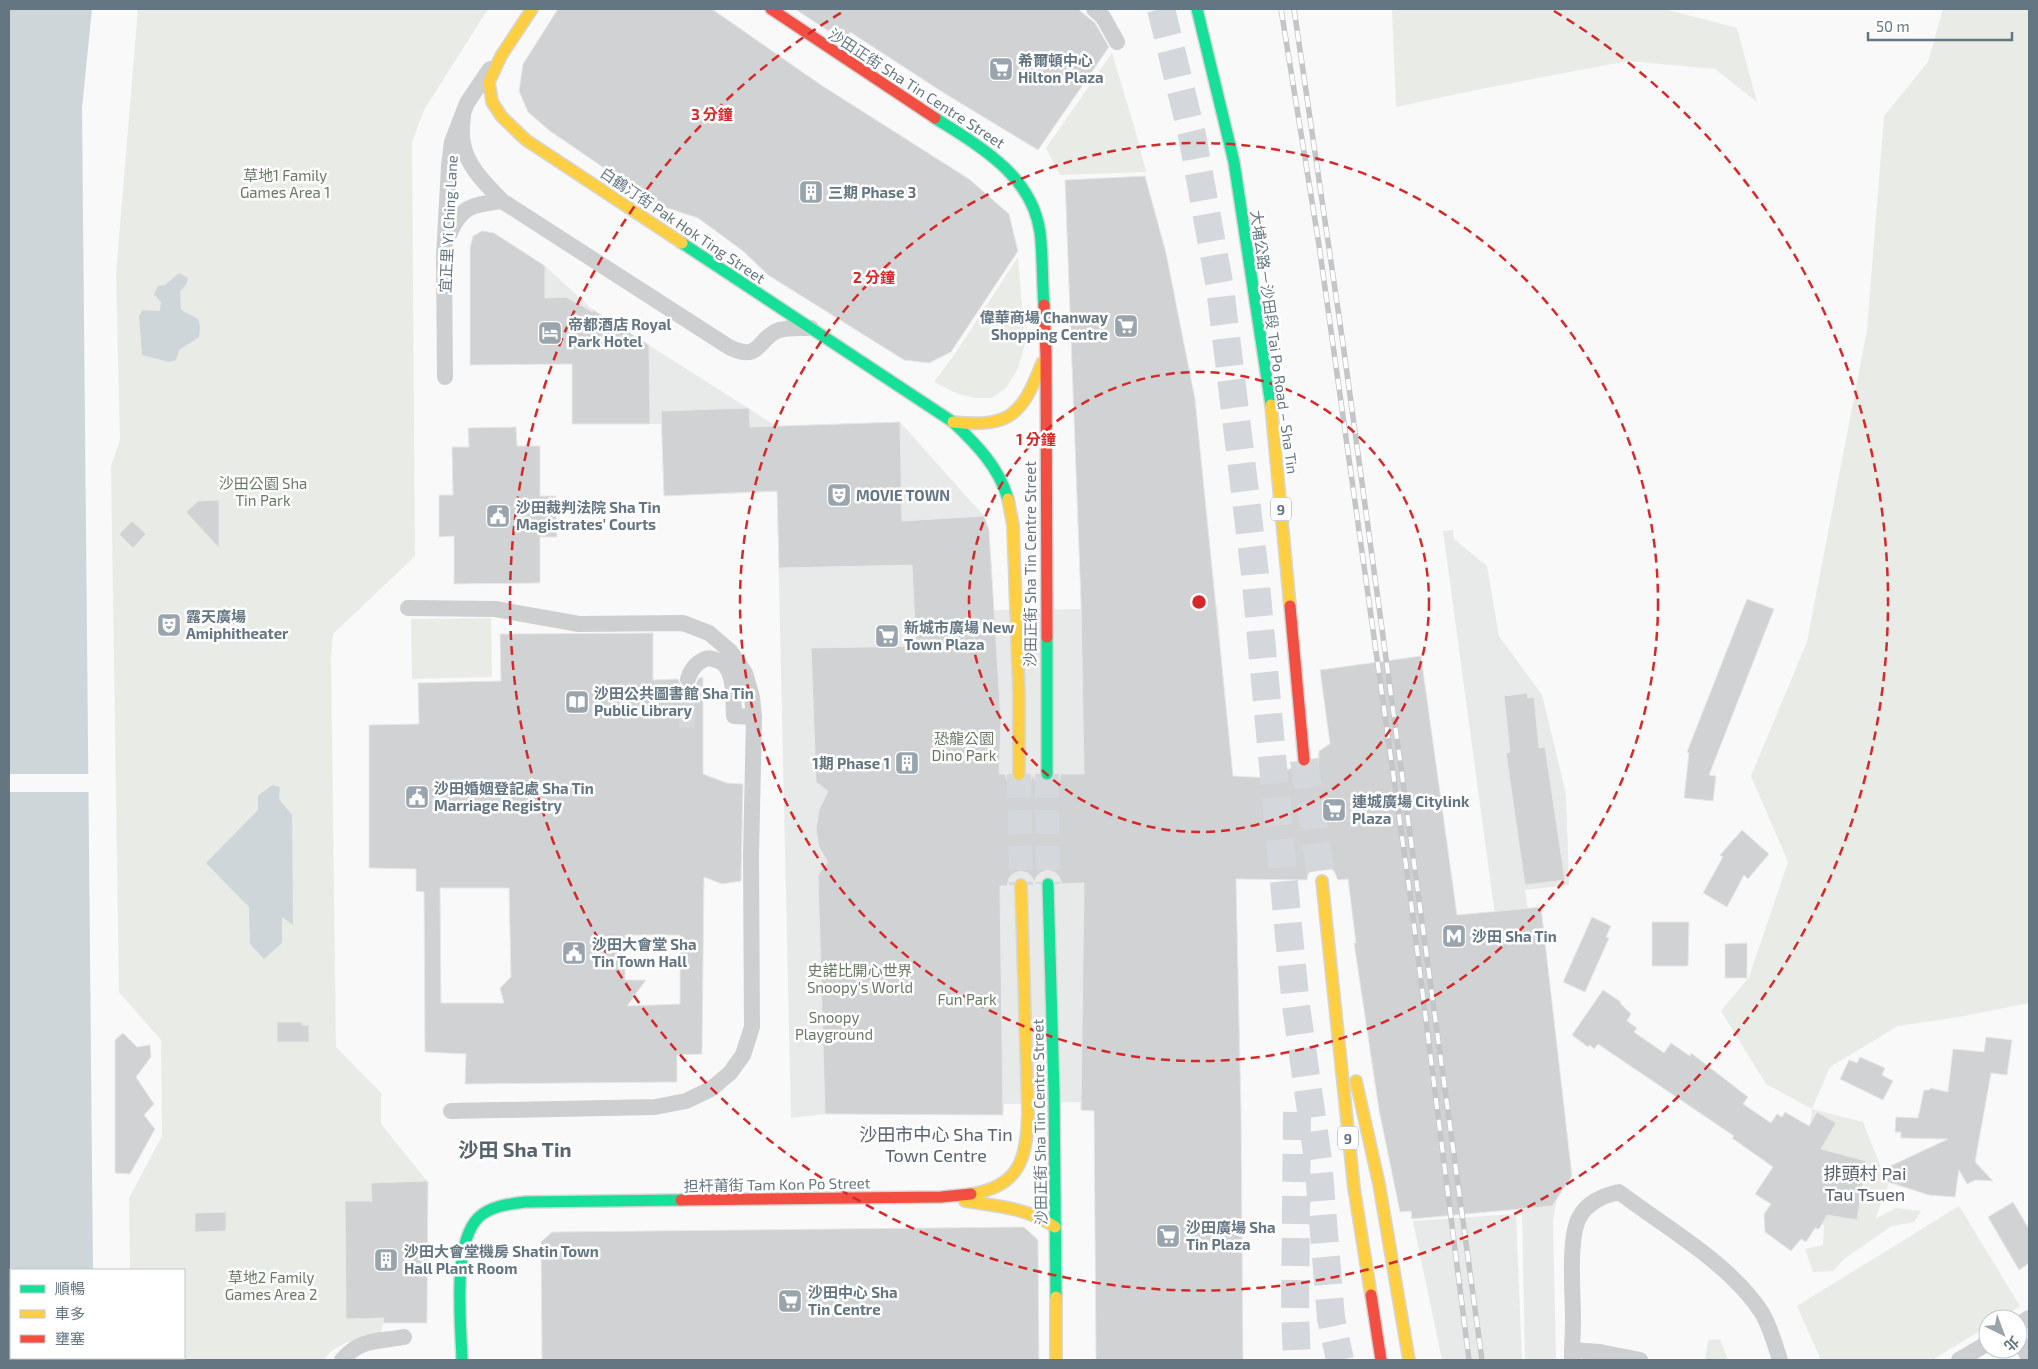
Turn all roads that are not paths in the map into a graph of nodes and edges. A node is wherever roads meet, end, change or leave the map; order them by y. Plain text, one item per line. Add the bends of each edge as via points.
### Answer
1 (532, 9) edge
2 (771, 9) edge
3 (1094, 9) edge
4 (1197, 9) edge
5 (1117, 42) dead end
6 (501, 56) junction
7 (463, 116) junction
8 (502, 201) junction
9 (444, 257) junction
10 (811, 328) junction
11 (1046, 355) junction
12 (445, 377) dead end
13 (953, 422) junction
14 (408, 608) dead end
15 (688, 678) tunnel mouth
16 (754, 717) junction
17 (1304, 760) tunnel mouth
18 (1019, 774) tunnel mouth
19 (1047, 774) tunnel mouth
20 (1322, 881) tunnel mouth
21 (1048, 884) tunnel mouth
22 (1021, 885) tunnel mouth
23 (1335, 997) junction
24 (451, 1111) dead end
25 (1027, 1117) joint
26 (941, 1197) junction
27 (1055, 1227) junction
28 (404, 1337) dead end
29 (1978, 1348) edge
30 (1572, 1355) edge
31 (342, 1360) edge
32 (462, 1360) edge
33 (1056, 1360) edge
34 (1381, 1360) edge
35 (1409, 1360) edge
36 (1640, 1360) edge
37 (1780, 1360) edge
38 (1959, 1360) edge

1 - 6 main road, 白鶴汀街 Pak Hok Ting Street
2 - 11 main road, 沙田正街 Sha Tin Centre Street via 990,153 1016,178 1036,214 1040,231
3 - 5 street via 1103,17
4 - 17 main road, 大埔公路－沙田段 Tai Po Road – Sha Tin / 9 via 1234,162 1272,411
6 - 7 street, 宜正里 Yi Ching Lane via 484,75
6 - 10 main road, 白鶴汀街 Pak Hok Ting Street via 489,82 492,102 514,129
7 - 8 street via 462,142 468,160
7 - 9 street, 宜正里 Yi Ching Lane via 452,142
8 - 9 street via 474,205 460,214 448,238
8 - 10 street via 738,352 750,353 779,330
9 - 12 street, 宜正里 Yi Ching Lane
10 - 13 main road, 白鶴汀街 Pak Hok Ting Street
11 - 13 main road via 1032,390 1022,405 1004,419 984,424
11 - 19 main road, 沙田正街 Sha Tin Centre Street
13 - 18 main road, 沙田正街 Sha Tin Centre Street via 994,465 1010,505 1019,684
14 - 16 street via 495,609 579,624 683,623 709,633 730,651 745,673
15 - 16 street via 697,663 708,658 720,660 732,682 734,716
16 - 24 street via 750,856 752,1027 743,1055 730,1073 711,1090 686,1101 655,1107
20 - 23 main road, 9
21 - 27 main road, 沙田正街 Sha Tin Centre Street
22 - 25 main road, 沙田正街 Sha Tin Centre Street
23 - 34 main road, 9 via 1354,1188
23 - 35 main road via 1377,1174
25 - 26 main road, 担杆莆街 Tam Kon Po Street via 1023,1156 1017,1172 1001,1186 985,1192
26 - 27 main road via 1023,1210 1044,1218
26 - 32 main road, 担杆莆街 Tam Kon Po Street via 532,1202 502,1206 479,1218 468,1233 462,1258
27 - 33 main road, 沙田正街 Sha Tin Centre Street
28 - 31 street via 363,1343
29 - 38 street
30 - 36 street via 1600,1352
30 - 37 street via 1574,1233 1579,1218 1589,1205 1603,1196 1619,1192 1744,1289 1763,1315

